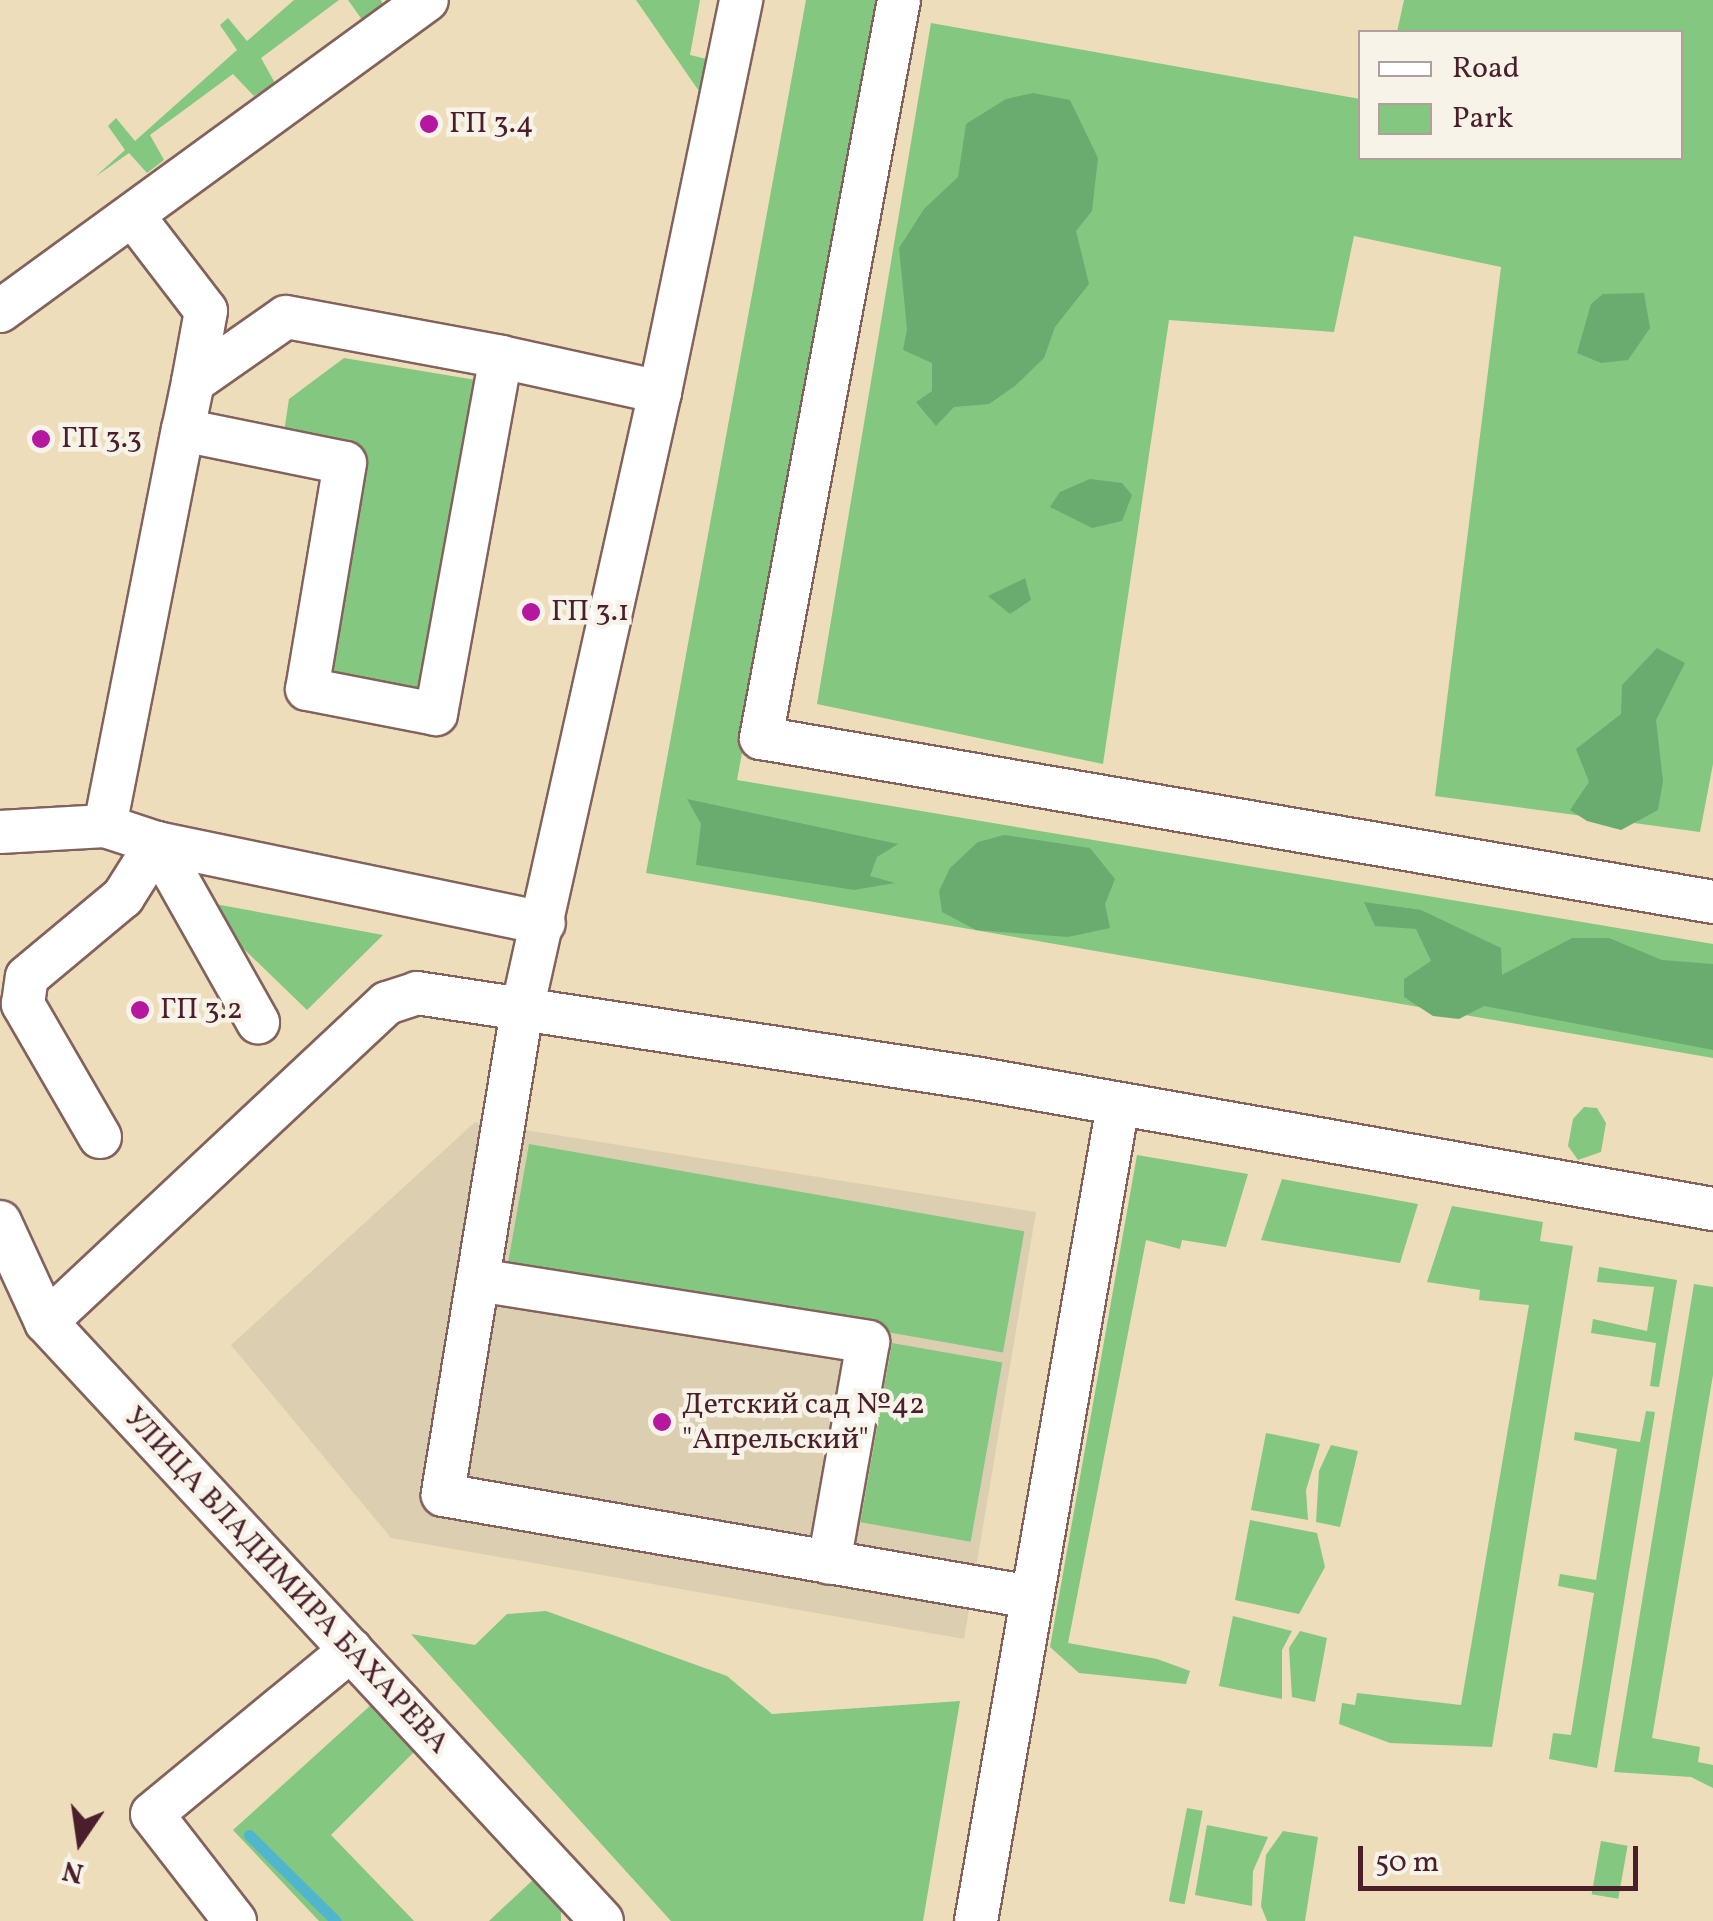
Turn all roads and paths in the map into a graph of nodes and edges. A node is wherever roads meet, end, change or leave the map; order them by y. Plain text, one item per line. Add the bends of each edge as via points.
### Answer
1 (428, 0) edge
2 (741, 0) edge
3 (899, 0) edge
4 (134, 217) junction
5 (0, 311) edge
6 (501, 358) junction
7 (194, 382) junction
8 (660, 392) junction
9 (183, 430) junction
10 (105, 826) junction
11 (0, 832) edge
12 (157, 843) junction
13 (1713, 902) edge
14 (544, 923) junction
15 (522, 1010) junction
16 (258, 1022) dead end
17 (1118, 1106) junction
18 (100, 1137) dead end
19 (1713, 1209) edge
20 (0, 1222) edge
21 (478, 1280) junction
22 (46, 1322) junction
23 (829, 1563) junction
24 (1031, 1597) junction
25 (351, 1650) junction
26 (235, 1921) edge
27 (602, 1921) edge
28 (976, 1921) edge

1 - 4 street
2 - 8 street
3 - 13 street via 761,738
4 - 5 street
4 - 7 street via 206,311
6 - 7 street via 286,318
6 - 8 street
6 - 9 street via 436,714 307,689 345,463
7 - 9 street
8 - 14 street
9 - 10 street
10 - 11 street
10 - 12 street
12 - 14 street
12 - 16 street
12 - 18 street via 124,897 27,977 23,1004
14 - 15 street
15 - 17 street
15 - 21 street
15 - 22 street via 417,993 387,1004
17 - 19 street
17 - 24 street
20 - 22 street, УЛИЦА ВЛАДИМИРА БАХАРЕВА
21 - 23 street via 443,1495
21 - 23 street via 868,1342
22 - 25 street, УЛИЦА ВЛАДИМИРА БАХАРЕВА
23 - 24 street
24 - 28 street
25 - 26 street via 152,1814
25 - 27 street, УЛИЦА ВЛАДИМИРА БАХАРЕВА

